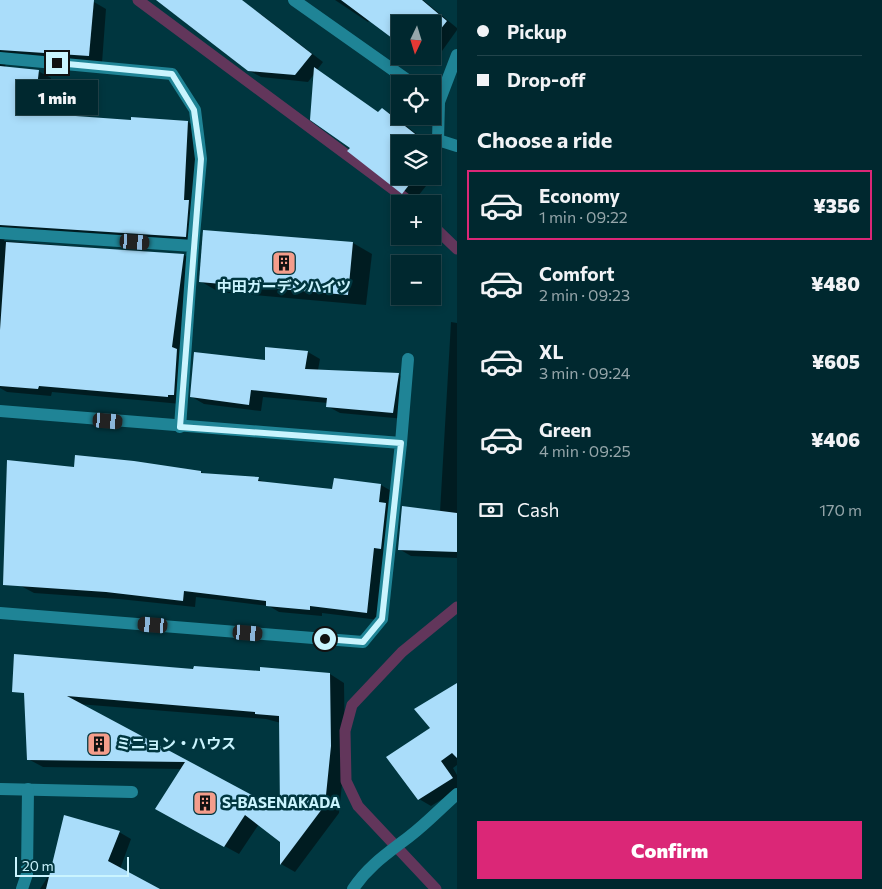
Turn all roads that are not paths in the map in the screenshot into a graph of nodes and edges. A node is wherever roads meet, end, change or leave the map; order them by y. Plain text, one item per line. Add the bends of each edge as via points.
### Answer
1 (294, 0) edge
2 (457, 55) edge
3 (0, 58) edge
4 (400, 75) edge
5 (441, 89) edge
6 (437, 125) edge
7 (457, 146) edge
8 (0, 233) edge
9 (194, 246) junction
10 (408, 359) dead end
11 (0, 411) edge
12 (180, 427) junction
13 (401, 443) junction
14 (0, 613) edge
15 (0, 789) edge
16 (28, 789) junction
17 (132, 792) dead end
18 (457, 794) edge
19 (22, 889) edge
20 (353, 889) edge

1 - 4 street
2 - 5 street
3 - 9 street via 172,74 194,110 201,159
6 - 7 street via 438,140
8 - 9 street
9 - 12 street
10 - 13 street
11 - 12 street
12 - 13 street
13 - 14 street via 382,619 363,642
15 - 16 street
16 - 17 street
16 - 19 street via 27,874
18 - 20 street via 363,874

